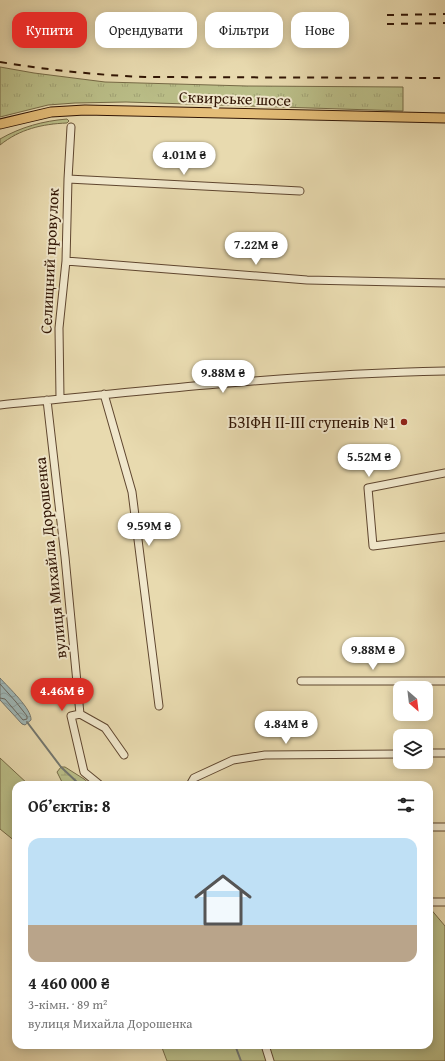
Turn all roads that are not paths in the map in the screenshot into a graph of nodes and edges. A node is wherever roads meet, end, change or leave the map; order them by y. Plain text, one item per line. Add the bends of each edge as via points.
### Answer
1 (445, 118) edge
2 (24, 119) junction
3 (0, 124) edge
4 (71, 127) dead end
5 (0, 131) edge
6 (68, 179) junction
7 (300, 191) dead end
8 (66, 261) junction
9 (445, 283) edge
10 (445, 371) edge
11 (104, 394) junction
12 (60, 398) junction
13 (47, 400) junction
14 (0, 405) edge
15 (445, 473) edge
16 (445, 537) edge
17 (301, 681) dead end
18 (445, 681) edge
19 (159, 706) dead end
20 (80, 714) junction
21 (433, 753) edge
22 (445, 753) edge
23 (393, 754) edge
24 (124, 755) dead end
25 (95, 781) edge
26 (192, 781) edge
27 (433, 827) edge
28 (445, 827) edge
29 (433, 902) edge
30 (445, 902) edge
31 (266, 1049) edge
32 (270, 1061) edge

1 - 2 main road, Сквирське шосе via 85,110 51,112
2 - 3 main road, Сквирське шосе
2 - 5 main road, Сквирське шосе
4 - 6 street, Селищний провулок
6 - 7 street
6 - 8 street, Селищний провулок
8 - 9 street via 306,280
8 - 12 street, Селищний провулок via 59,328
10 - 11 street via 346,374
11 - 12 street
11 - 19 street via 132,492
12 - 13 street
13 - 14 street
13 - 20 street, вулиця Михайла Дорошенка
15 - 16 street via 368,488 373,546
17 - 18 street
20 - 24 street via 105,728
20 - 25 street via 71,716 84,772
21 - 22 street
23 - 26 street via 265,755 233,760
27 - 28 street
29 - 30 street
31 - 32 street

